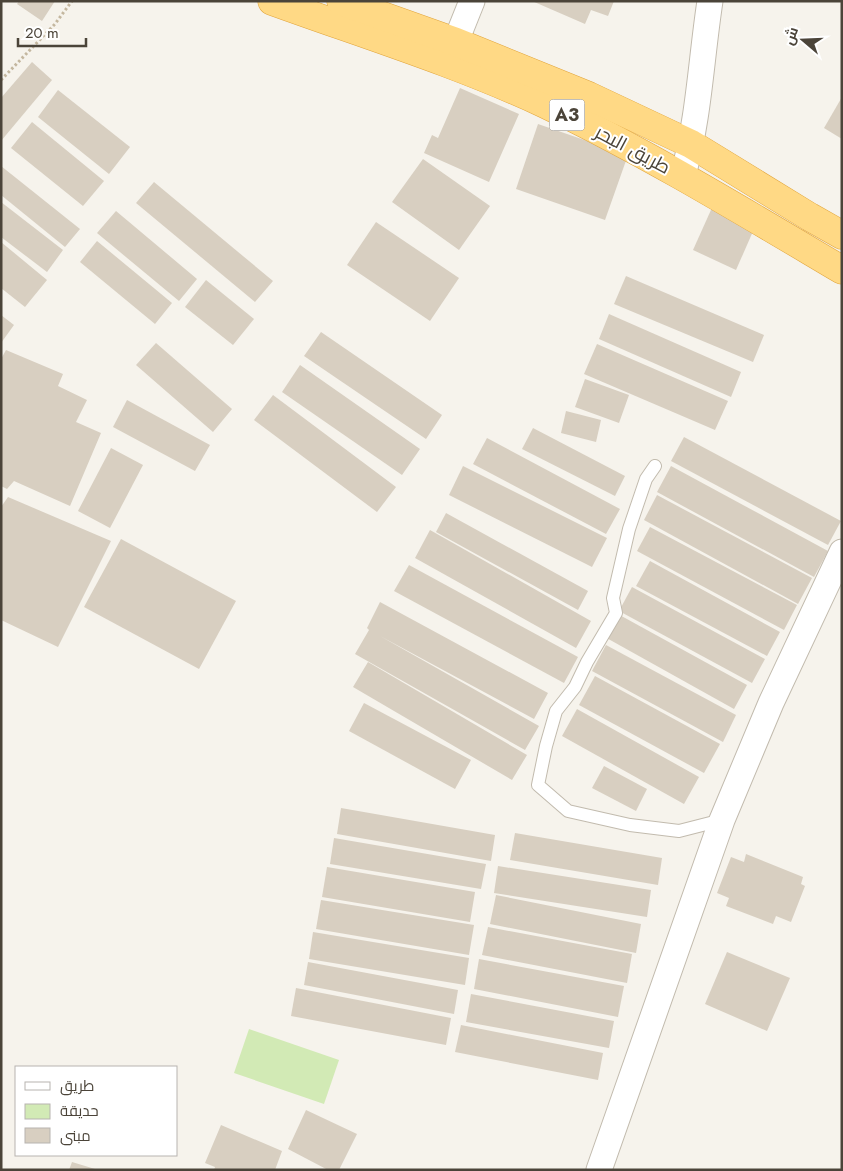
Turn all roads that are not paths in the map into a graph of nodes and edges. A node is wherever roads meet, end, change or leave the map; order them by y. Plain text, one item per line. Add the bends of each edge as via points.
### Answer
1 (272, 1) edge
2 (341, 1) edge
3 (472, 1) edge
4 (710, 1) edge
5 (452, 53) junction
6 (692, 144) junction
7 (682, 175) junction
8 (842, 235) edge
9 (842, 270) edge
10 (655, 466) dead end
11 (842, 552) edge
12 (722, 820) junction
13 (599, 1170) edge

1 - 5 highway, طريق البحر / A3
2 - 5 highway, طريق البحر / A3
3 - 5 street
4 - 6 street
5 - 6 highway, طريق البحر / A3 via 589,96
5 - 7 highway, طريق البحر / A3
6 - 7 street
6 - 8 highway, طريق البحر / A3
7 - 9 highway, طريق البحر / A3
10 - 12 lane via 646,479 629,529 613,598 616,613 575,687 556,711 538,785 568,811 630,825 679,831
11 - 12 street via 771,703
12 - 13 street

